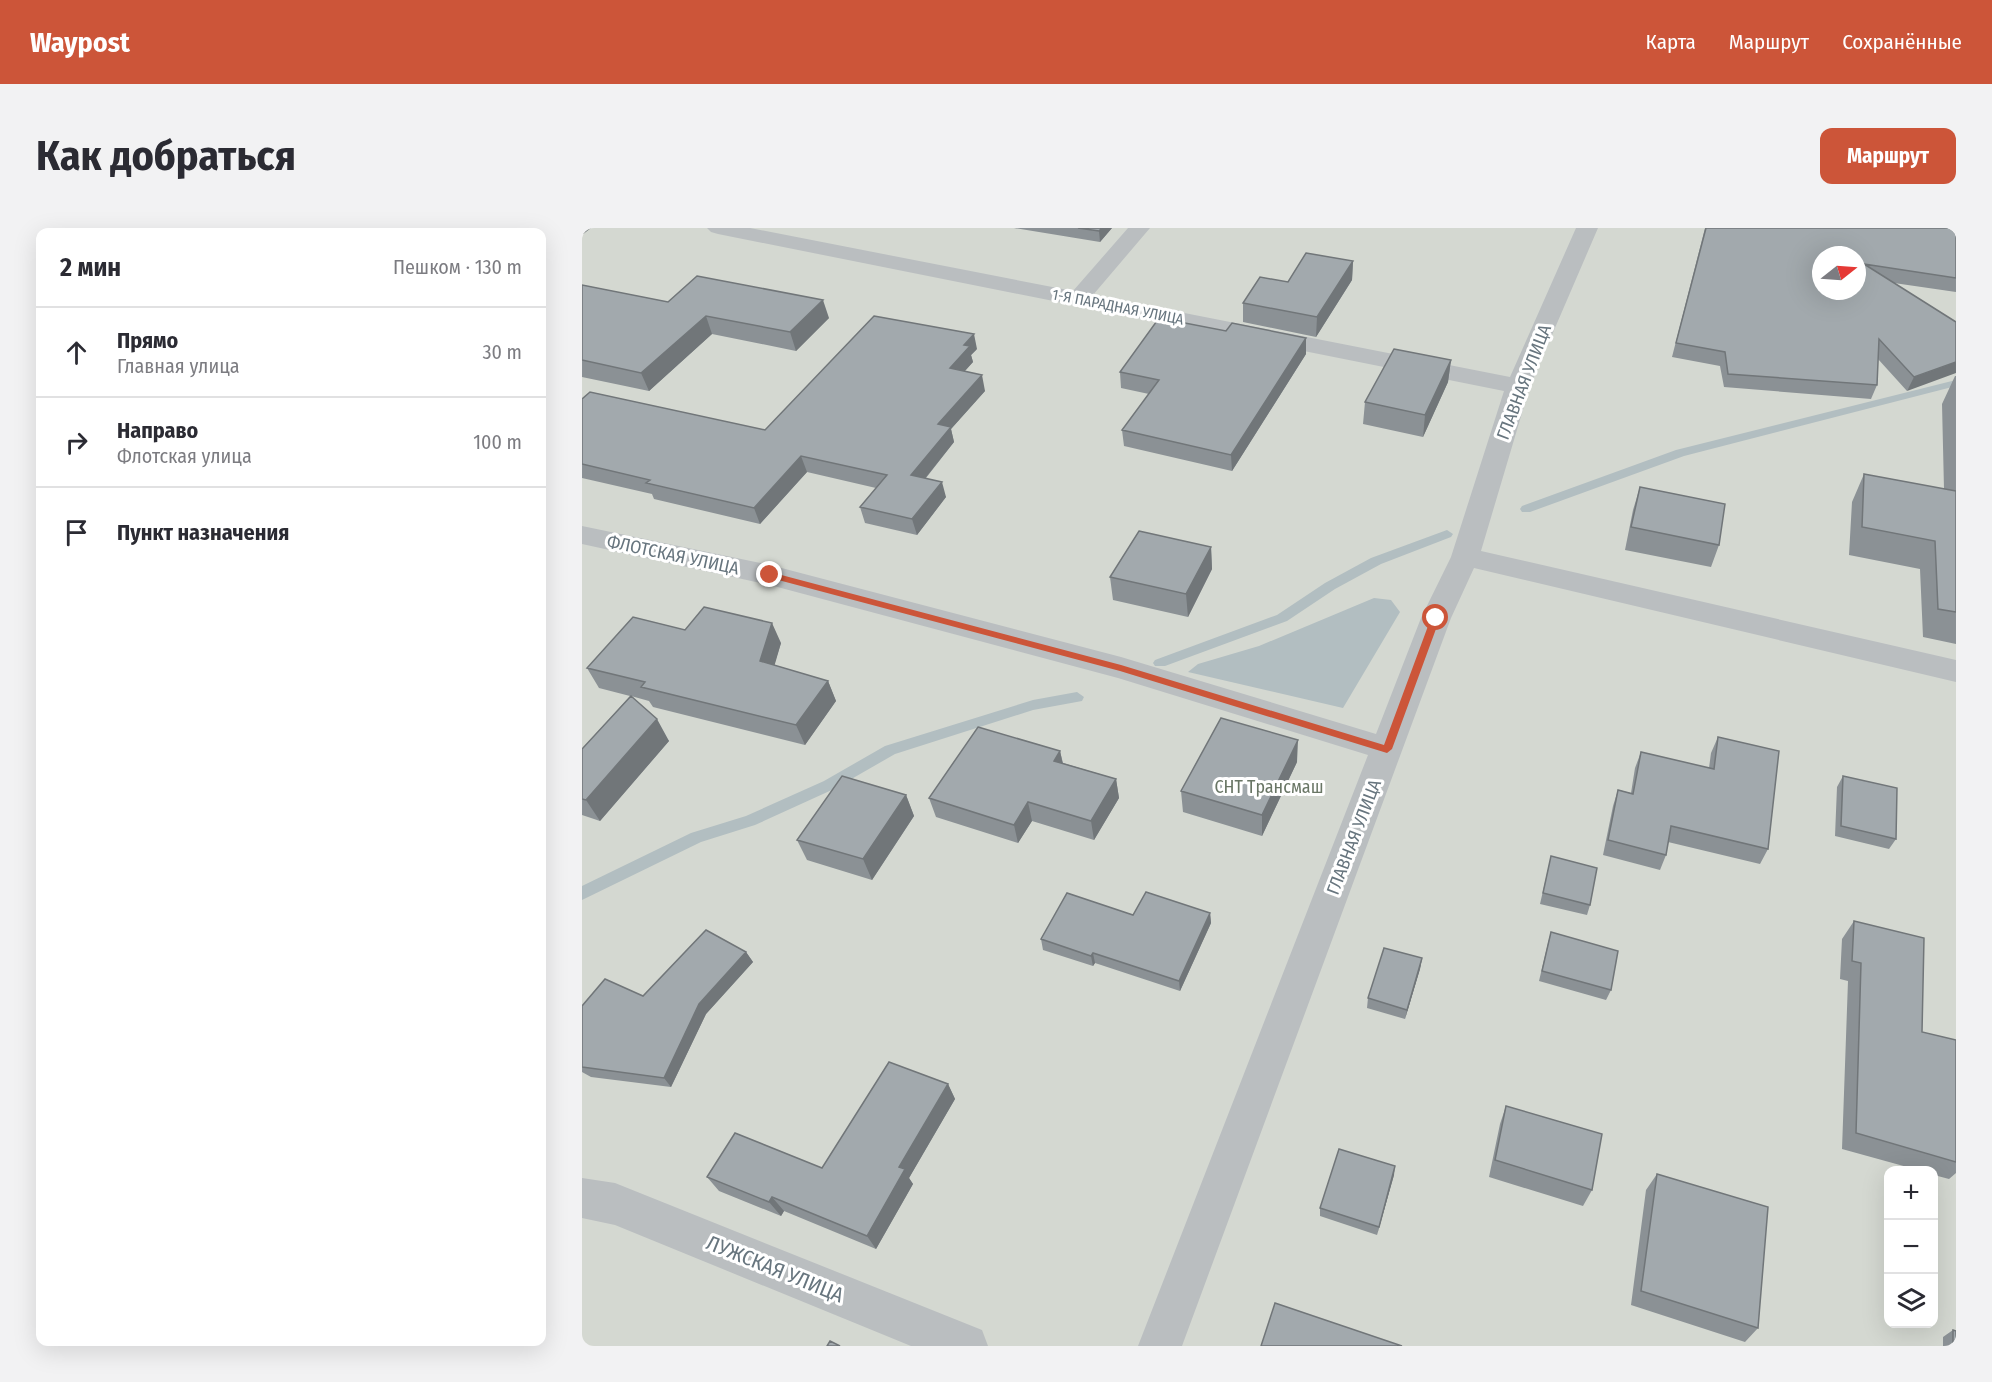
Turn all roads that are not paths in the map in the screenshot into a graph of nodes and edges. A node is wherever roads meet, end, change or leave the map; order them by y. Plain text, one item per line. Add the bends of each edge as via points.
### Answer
1 (1139, 228) edge
2 (1587, 228) edge
3 (727, 229) edge
4 (1078, 299) junction
5 (1518, 387) junction
6 (582, 535) edge
7 (1465, 557) junction
8 (1956, 671) edge
9 (1387, 749) junction
10 (582, 1198) edge
11 (966, 1346) edge
12 (1160, 1346) edge

1 - 4 street
2 - 5 street, ГЛАВНАЯ УЛИЦА
3 - 4 street, 1-Я ПАРАДНАЯ УЛИЦА
4 - 5 street, 1-Я ПАРАДНАЯ УЛИЦА
5 - 7 street, ГЛАВНАЯ УЛИЦА
6 - 9 street, ФЛОТСКАЯ УЛИЦА via 770,575 1121,668
7 - 8 street
7 - 9 street, ГЛАВНАЯ УЛИЦА via 1436,618
9 - 12 street, ГЛАВНАЯ УЛИЦА
10 - 11 street, ЛУЖСКАЯ УЛИЦА via 615,1204

